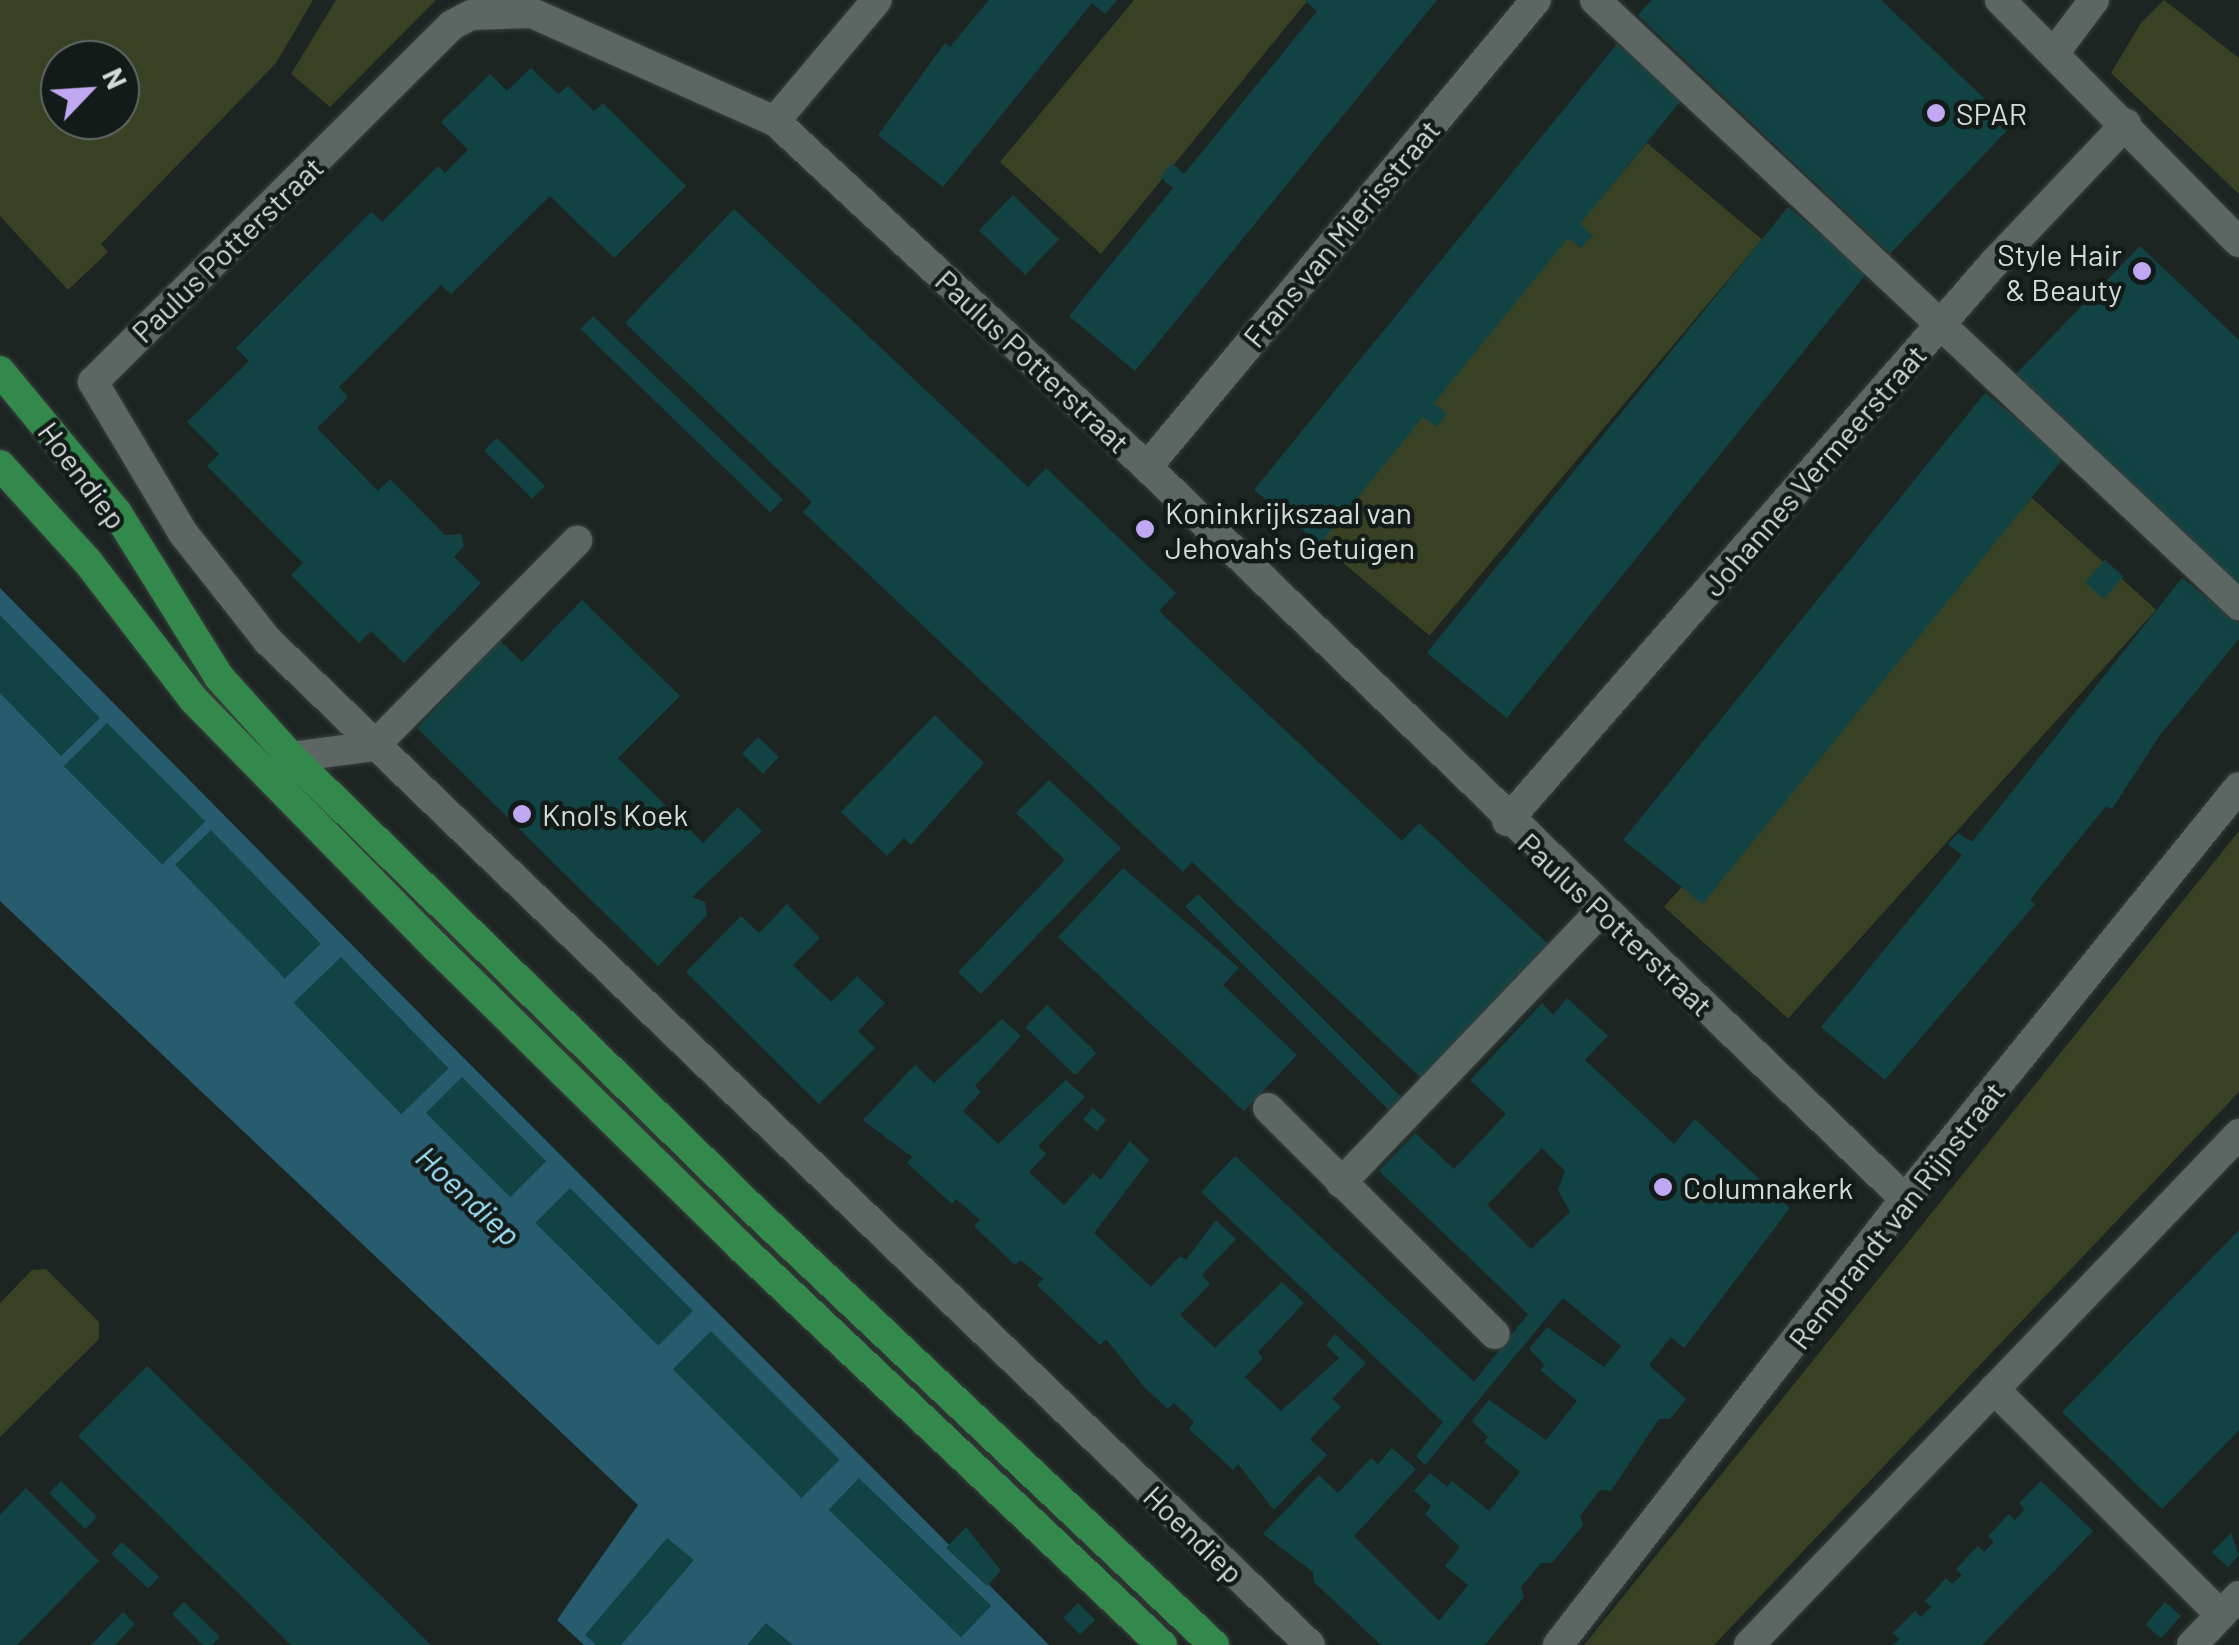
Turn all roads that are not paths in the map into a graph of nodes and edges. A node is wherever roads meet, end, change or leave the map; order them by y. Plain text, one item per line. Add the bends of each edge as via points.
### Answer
1 (876, 0) edge
2 (1536, 0) edge
3 (1595, 0) edge
4 (2000, 0) edge
5 (2094, 0) edge
6 (2055, 52) junction
7 (776, 121) junction
8 (2126, 124) junction
9 (2239, 242) edge
10 (1940, 326) junction
11 (0, 371) edge
12 (93, 382) joint
13 (0, 465) edge
14 (1147, 467) junction
15 (577, 541) dead end
16 (2239, 604) edge
17 (374, 746) junction
18 (291, 757) junction
19 (2239, 788) edge
20 (1508, 821) junction
21 (1602, 910) junction
22 (1268, 1108) dead end
23 (2239, 1134) edge
24 (1341, 1183) junction
25 (1905, 1199) junction
26 (1495, 1334) dead end
27 (1994, 1389) junction
28 (2230, 1605) edge
29 (1162, 1645) edge
30 (1214, 1645) edge
31 (1310, 1645) edge
32 (1558, 1645) edge
33 (1749, 1645) edge
34 (2192, 1645) edge

1 - 7 street
2 - 14 street, Frans van Mierisstraat
3 - 10 street
4 - 6 street
5 - 6 street
6 - 8 street
7 - 12 street, Paulus Potterstraat via 532,13 471,15 425,48
7 - 14 street, Paulus Potterstraat
8 - 9 street via 2169,177
8 - 10 street, Johannes Vermeerstraat
10 - 16 street
10 - 20 street, Johannes Vermeerstraat
11 - 18 main road, Hoendiep via 116,513 219,677
12 - 17 street, Hoendiep via 222,590
13 - 29 main road, Hoendiep via 88,562 164,667 436,947
14 - 20 street, Paulus Potterstraat
15 - 17 street
17 - 18 street
17 - 31 street, Hoendiep
18 - 30 main road, Hoendiep
19 - 25 street, Rembrandt van Rijnstraat
20 - 21 street, Paulus Potterstraat
21 - 24 street
21 - 25 street, Paulus Potterstraat
22 - 24 street
23 - 27 street
24 - 26 street
25 - 32 street, Rembrandt van Rijnstraat
27 - 28 street
27 - 33 street
28 - 34 street

